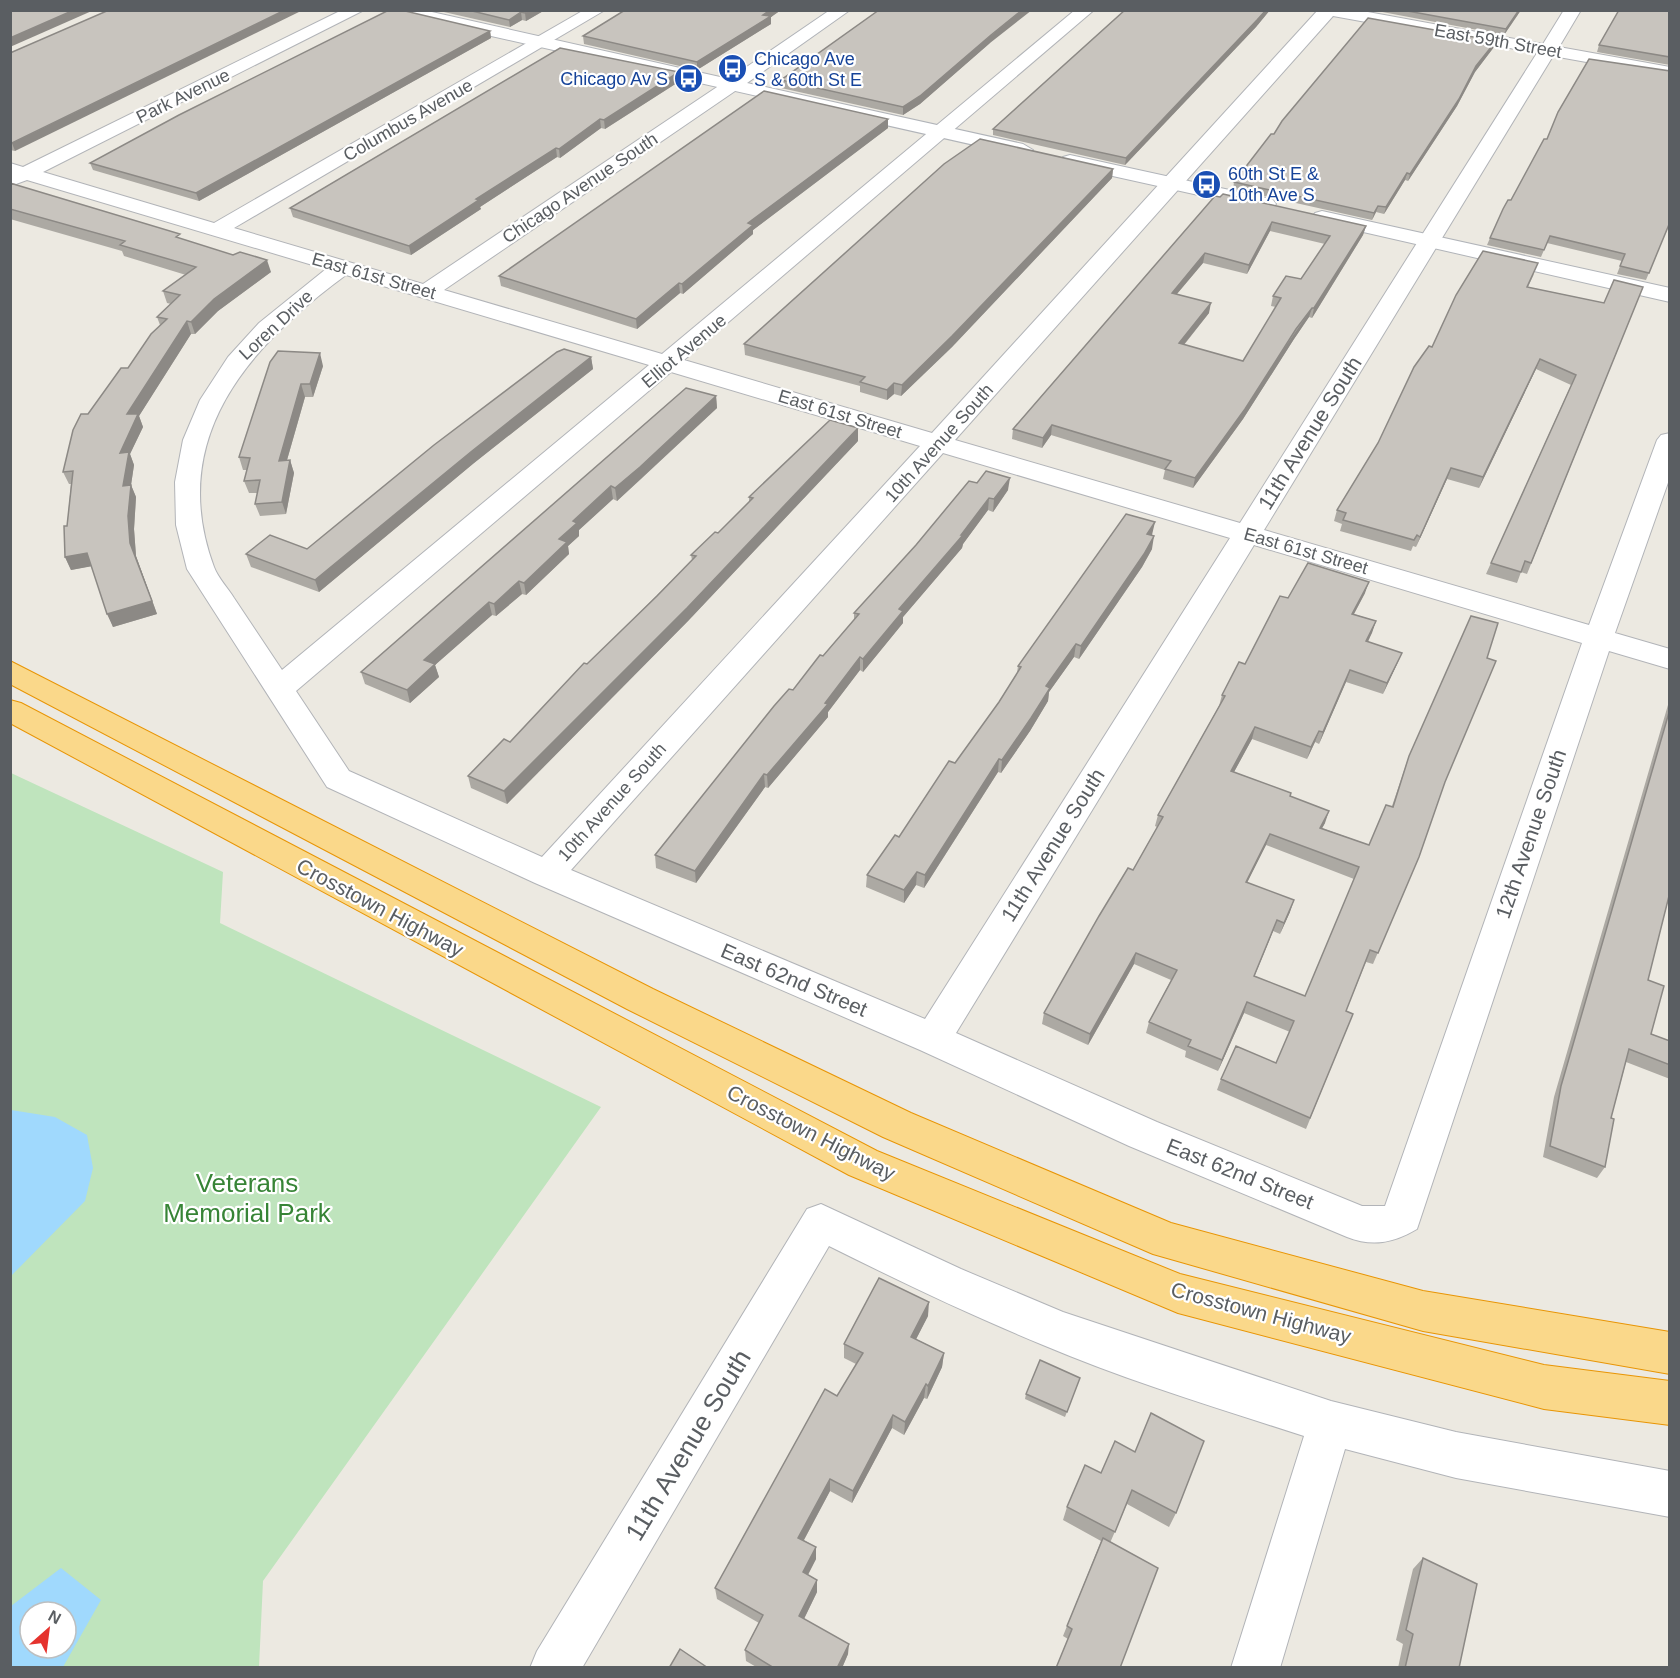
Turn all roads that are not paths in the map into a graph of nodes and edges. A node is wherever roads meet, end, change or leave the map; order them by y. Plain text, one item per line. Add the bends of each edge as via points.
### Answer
1 (356, 10) edge
2 (398, 10) edge
3 (597, 10) edge
4 (842, 10) edge
5 (1086, 10) edge
6 (1573, 10) edge
7 (1328, 11) edge
8 (543, 43) junction
9 (1548, 51) junction
10 (1670, 72) edge
11 (732, 85) junction
12 (942, 132) junction
13 (16, 174) edge
14 (1173, 184) junction
15 (1284, 208) edge
16 (1307, 213) edge
17 (218, 229) junction
18 (1429, 241) junction
19 (343, 267) junction
20 (427, 291) junction
21 (1670, 295) edge
22 (669, 364) junction
23 (1670, 440) edge
24 (939, 444) junction
25 (1247, 534) junction
26 (1598, 639) junction
27 (257, 656) joint
28 (1670, 659) edge
29 (10, 671) edge
30 (280, 688) junction
31 (10, 710) edge
32 (547, 874) junction
33 (933, 1039) junction
34 (1390, 1224) joint
35 (1670, 1353) edge
36 (1670, 1403) edge
37 (1331, 1422) junction
38 (1670, 1494) edge
39 (554, 1668) edge
40 (1255, 1668) edge

1 - 13 street, Park Avenue
2 - 8 street
3 - 8 street, Columbus Avenue
4 - 11 street, Chicago Avenue South
5 - 12 street, Elliot Avenue
6 - 9 street, 11th Avenue South
7 - 9 street, East 59th Street
7 - 14 street, 10th Avenue South
8 - 11 street
8 - 17 street, Columbus Avenue
9 - 10 street, East 59th Street
9 - 18 street, 11th Avenue South
11 - 12 street
11 - 20 street, Chicago Avenue South
12 - 14 street
12 - 22 street, Elliot Avenue
13 - 17 street, East 61st Street
14 - 15 street
14 - 24 street, 10th Avenue South
16 - 18 street
17 - 19 street, East 61st Street
18 - 21 street
18 - 25 street, 11th Avenue South
19 - 20 street, East 61st Street
19 - 27 street, Loren Drive via 274,322 236,362 212,400 196,440 188,482 189,515 201,569
20 - 22 street, East 61st Street
22 - 24 street, East 61st Street
22 - 30 street, Elliot Avenue
23 - 26 street, 12th Avenue South
24 - 25 street, East 61st Street
24 - 32 street, 10th Avenue South
25 - 26 street, East 61st Street
25 - 33 street, 11th Avenue South
26 - 28 street, East 61st Street
26 - 34 street, 12th Avenue South via 1403,1216
27 - 30 street, East 62nd Street
29 - 35 highway, Crosstown Highway via 640,999 897,1125 1167,1241 1423,1311
30 - 32 street, East 62nd Street via 338,779
31 - 36 highway, Crosstown Highway via 863,1163 1178,1293 1544,1387
32 - 33 street, East 62nd Street
33 - 34 street, East 62nd Street via 1143,1134 1361,1224
37 - 38 street via 1456,1455
37 - 39 street, 11th Avenue South via 1058,1331 946,1283 821,1222
37 - 40 street

